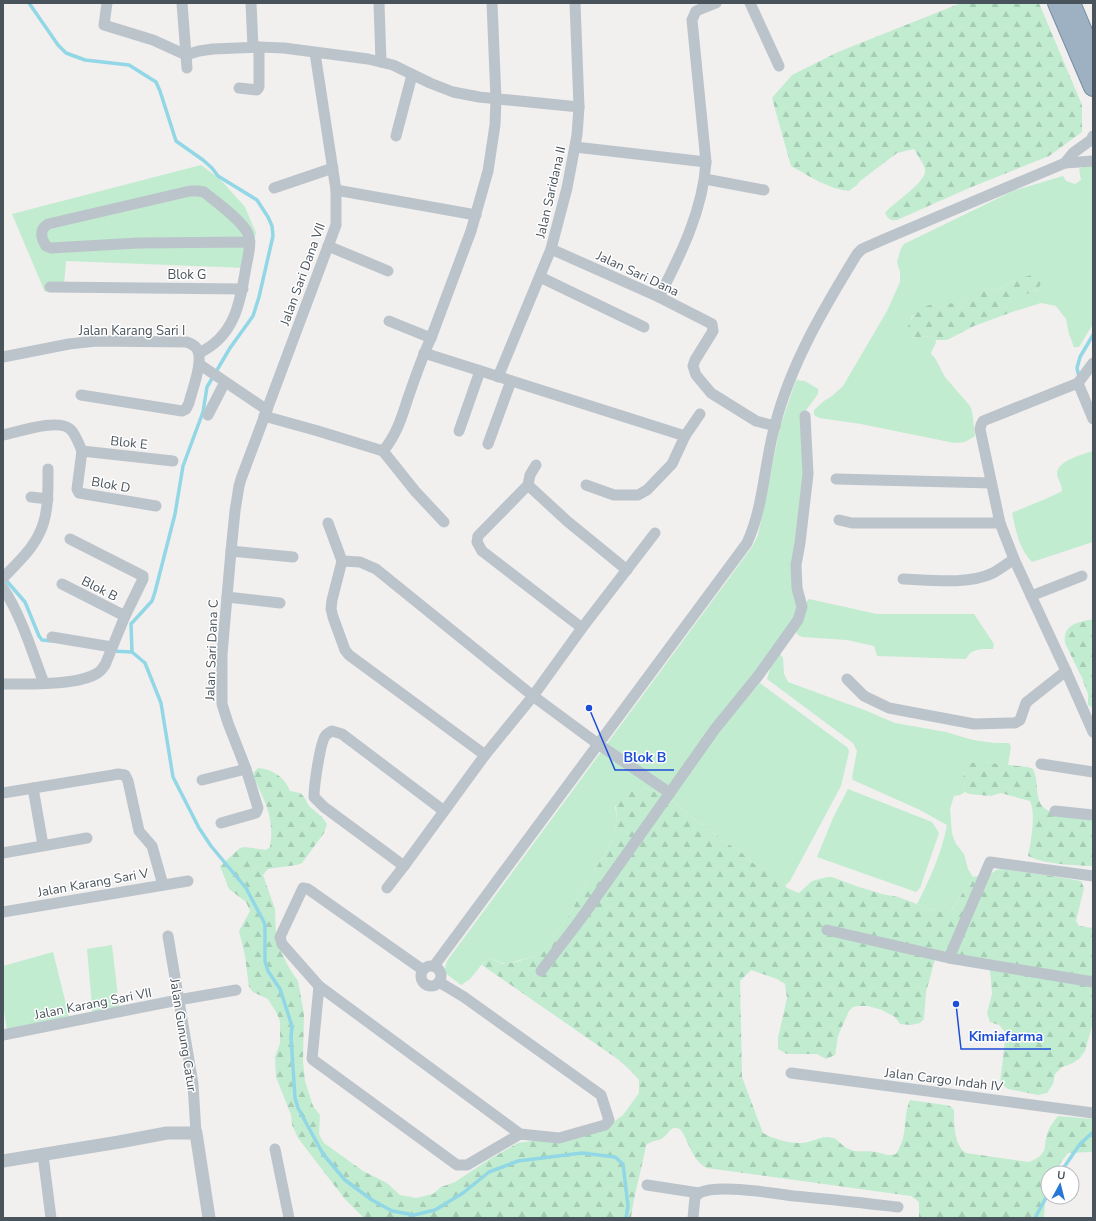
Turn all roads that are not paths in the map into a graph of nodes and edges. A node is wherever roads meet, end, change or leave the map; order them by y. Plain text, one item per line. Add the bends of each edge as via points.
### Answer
1 (106, 3) edge
2 (182, 3) edge
3 (251, 3) edge
4 (379, 3) edge
5 (492, 3) edge
6 (575, 3) edge
7 (716, 3) edge
8 (750, 3) edge
9 (1057, 3) edge
10 (1071, 3) edge
11 (256, 47) junction
12 (316, 53) junction
13 (186, 55) junction
14 (1093, 55) edge
15 (381, 62) junction
16 (779, 66) dead end
17 (187, 68) dead end
18 (412, 75) junction
19 (1093, 87) edge
20 (239, 88) dead end
21 (496, 99) junction
22 (579, 107) junction
23 (396, 136) dead end
24 (1093, 136) edge
25 (575, 147) junction
26 (1093, 161) edge
27 (706, 162) junction
28 (1065, 163) junction
29 (333, 168) junction
30 (705, 179) junction
31 (274, 188) dead end
32 (336, 190) junction
33 (764, 190) dead end
34 (476, 215) junction
35 (250, 242) junction
36 (328, 246) junction
37 (551, 249) junction
38 (388, 271) dead end
39 (540, 277) junction
40 (50, 287) dead end
41 (242, 289) junction
42 (659, 297) junction
43 (389, 321) dead end
44 (644, 327) dead end
45 (431, 338) junction
46 (424, 353) junction
47 (3, 357) edge
48 (201, 362) junction
49 (1093, 363) edge
50 (480, 371) junction
51 (498, 377) junction
52 (511, 381) junction
53 (225, 382) junction
54 (1078, 383) junction
55 (81, 395) dead end
56 (265, 413) junction
57 (700, 414) dead end
58 (208, 415) dead end
59 (805, 416) dead end
60 (1093, 419) edge
61 (775, 426) junction
62 (459, 431) dead end
63 (3, 435) edge
64 (685, 436) junction
65 (488, 444) dead end
66 (82, 450) junction
67 (383, 451) junction
68 (173, 461) dead end
69 (536, 465) dead end
70 (48, 469) dead end
71 (836, 479) dead end
72 (992, 483) junction
73 (528, 485) junction
74 (586, 485) dead end
75 (31, 497) dead end
76 (48, 499) junction
77 (156, 506) dead end
78 (235, 511) joint
79 (840, 520) dead end
80 (444, 522) dead end
81 (328, 523) dead end
82 (1000, 523) junction
83 (654, 533) dead end
84 (70, 539) dead end
85 (231, 551) junction
86 (293, 557) dead end
87 (1014, 559) junction
88 (342, 561) junction
89 (627, 570) junction
90 (1082, 576) dead end
91 (3, 578) edge
92 (903, 579) dead end
93 (62, 584) dead end
94 (3, 588) edge
95 (1031, 596) junction
96 (227, 597) junction
97 (280, 603) dead end
98 (125, 616) junction
99 (582, 628) junction
100 (52, 638) dead end
101 (112, 647) junction
102 (1066, 671) junction
103 (846, 679) dead end
104 (3, 684) edge
105 (44, 684) junction
106 (533, 696) junction
107 (1093, 732) edge
108 (598, 744) junction
109 (485, 755) junction
110 (1041, 764) dead end
111 (246, 769) junction
112 (1093, 772) edge
113 (202, 780) dead end
114 (34, 788) junction
115 (3, 793) edge
116 (670, 793) junction
117 (444, 811) junction
118 (1055, 811) dead end
119 (1093, 815) edge
120 (221, 823) dead end
121 (87, 838) dead end
122 (44, 845) junction
123 (3, 853) edge
124 (404, 866) junction
125 (1093, 876) edge
126 (188, 880) dead end
127 (163, 885) junction
128 (387, 888) dead end
129 (3, 912) edge
130 (827, 930) dead end
131 (168, 936) dead end
132 (949, 958) junction
133 (434, 966) junction
134 (423, 970) junction
135 (541, 971) dead end
136 (439, 982) junction
137 (1093, 982) edge
138 (319, 986) junction
139 (236, 990) dead end
140 (178, 1000) junction
141 (3, 1035) edge
142 (791, 1073) dead end
143 (1093, 1113) edge
144 (196, 1134) junction
145 (520, 1134) junction
146 (275, 1149) dead end
147 (43, 1155) junction
148 (3, 1161) edge
149 (647, 1185) dead end
150 (699, 1193) junction
151 (898, 1207) dead end
152 (51, 1218) edge
153 (209, 1218) edge
154 (289, 1218) edge
155 (693, 1218) edge

1 - 13 street via 104,25 153,40
2 - 13 street
3 - 11 street
4 - 15 street
5 - 21 street
6 - 22 street, Jalan Saridana II
7 - 27 street via 696,11 692,20
8 - 16 street
9 - 19 highway
10 - 14 highway
11 - 12 street
11 - 13 street via 213,49
11 - 20 street via 260,87 257,90
12 - 15 street
12 - 29 street, Jalan Sari Dana VII
13 - 17 street
15 - 18 street
18 - 21 street via 453,92
18 - 23 street
21 - 22 street
21 - 34 street via 488,172
22 - 25 street, Jalan Saridana II
24 - 28 street
25 - 27 street
25 - 37 street, Jalan Saridana II
26 - 28 street
27 - 30 street
28 - 61 street via 862,249 820,316 790,378
29 - 31 street
29 - 32 street, Jalan Sari Dana VII
30 - 33 street
30 - 42 street via 688,235
32 - 34 street
32 - 36 street, Jalan Sari Dana VII via 336,225
34 - 45 street
35 - 35 street via 248,233 242,225 204,192 198,191 48,224 41,231 46,246 52,248 146,243
35 - 41 street
36 - 38 street
36 - 56 street, Jalan Sari Dana VII
37 - 39 street, Jalan Saridana II
37 - 42 street, Jalan Sari Dana
39 - 44 street
39 - 51 street, Jalan Saridana II
40 - 41 street, Blok G
41 - 48 street via 235,317 227,331 209,349
42 - 61 street, Jalan Sari Dana via 712,324 713,331 693,366 711,393 756,421
43 - 45 street
45 - 46 street
46 - 50 street
46 - 67 street via 394,437
47 - 48 street, Jalan Karang Sari I via 96,341 187,342 197,349
48 - 53 street, Jalan Karang Sari I
48 - 55 street via 186,409
49 - 54 street
50 - 51 street
50 - 62 street
51 - 52 street
52 - 64 street
52 - 65 street
53 - 56 street, Jalan Karang Sari I
53 - 58 street
54 - 60 street
54 - 72 street via 983,421 980,430
56 - 67 street, Jalan Karang Sari I
56 - 78 street, Jalan Sari Dana VII via 241,479
57 - 64 street
59 - 116 street via 808,474 796,565 797,588 802,607 798,620
61 - 108 street via 756,520 747,543
63 - 66 street via 57,425 70,429
64 - 74 street via 672,464 647,490 638,495 614,494
66 - 68 street, Blok E
66 - 77 street, Blok D via 77,489 79,493
67 - 80 street
69 - 73 street
70 - 76 street
71 - 72 street
72 - 82 street
73 - 89 street
73 - 99 street via 478,536 479,546
75 - 76 street
76 - 91 street via 40,534
78 - 85 street, Jalan Sari Dana C
79 - 82 street via 852,523
81 - 88 street
82 - 87 street
83 - 89 street
84 - 98 street via 143,576 144,579
85 - 86 street
85 - 96 street, Jalan Sari Dana C
87 - 92 street via 992,573 974,579
87 - 95 street
88 - 106 street via 360,562 376,570
88 - 109 street via 331,608 349,655
89 - 99 street
90 - 95 street
93 - 98 street, Blok B
94 - 105 street via 22,625
95 - 102 street
96 - 97 street
96 - 111 street, Jalan Sari Dana C via 222,654 222,704
98 - 101 street
99 - 106 street
100 - 101 street
101 - 105 street via 100,672 74,680
102 - 103 street via 1026,703 1020,720 1009,723 974,724 889,708 864,696
102 - 107 street
104 - 105 street
106 - 108 street
106 - 109 street
108 - 116 street
108 - 133 street
109 - 117 street
110 - 112 street
111 - 113 street
111 - 120 street, Jalan Sari Dana C via 258,808 256,813
114 - 115 street
114 - 122 street
114 - 127 street via 125,775 138,831 152,846
116 - 135 street
117 - 124 street
117 - 124 street via 342,734 332,731 326,734 314,797
118 - 119 street
121 - 122 street
122 - 123 street
124 - 128 street
125 - 132 street via 990,862
126 - 127 street, Jalan Karang Sari V
127 - 129 street, Jalan Karang Sari V
130 - 132 street
131 - 140 street, Jalan Gunung Catur
132 - 137 street
133 - 134 street
133 - 136 street via 441,973
134 - 136 street via 421,975 425,984 429,986
134 - 138 street via 303,888 280,939
136 - 145 street via 601,1095 609,1120 605,1125 559,1138
138 - 145 street
138 - 145 street via 312,1059 457,1165 467,1165
139 - 140 street, Jalan Karang Sari VII
140 - 141 street, Jalan Karang Sari VII
140 - 144 street, Jalan Gunung Catur via 193,1084
142 - 143 street, Jalan Cargo Indah IV
144 - 147 street via 167,1132
144 - 153 street, Jalan Gunung Catur
146 - 154 street
147 - 148 street
147 - 152 street
149 - 150 street
150 - 151 street via 716,1189 762,1192
150 - 155 street via 695,1197

